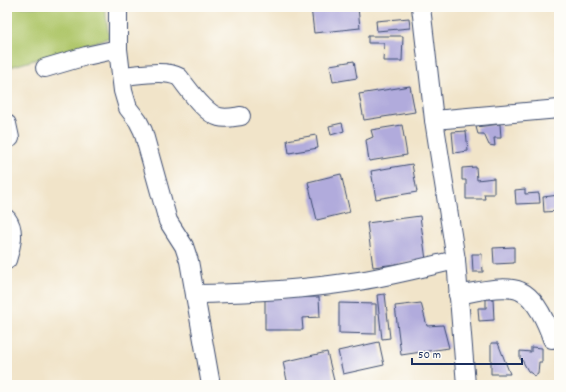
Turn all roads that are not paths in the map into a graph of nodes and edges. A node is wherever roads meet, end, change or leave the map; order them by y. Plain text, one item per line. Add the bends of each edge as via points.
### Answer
1 (118, 7) edge
2 (421, 7) edge
3 (118, 49) junction
4 (45, 68) dead end
5 (122, 76) junction
6 (559, 109) edge
7 (241, 116) dead end
8 (434, 120) junction
9 (7, 219) edge
10 (7, 260) edge
11 (456, 260) junction
12 (194, 294) junction
13 (458, 295) junction
14 (552, 339) dead end
15 (211, 385) edge
16 (466, 385) edge

1 - 3 street
2 - 8 street
3 - 4 street
3 - 5 street
5 - 7 street via 173,73 207,110 218,117
5 - 12 street via 128,108 144,131 168,221 184,246
6 - 8 street
8 - 11 street
9 - 10 street via 11,225 12,238
11 - 12 street via 322,286 247,293
11 - 13 street
12 - 15 street
13 - 14 street via 506,288 520,291 532,301 546,322
13 - 16 street

